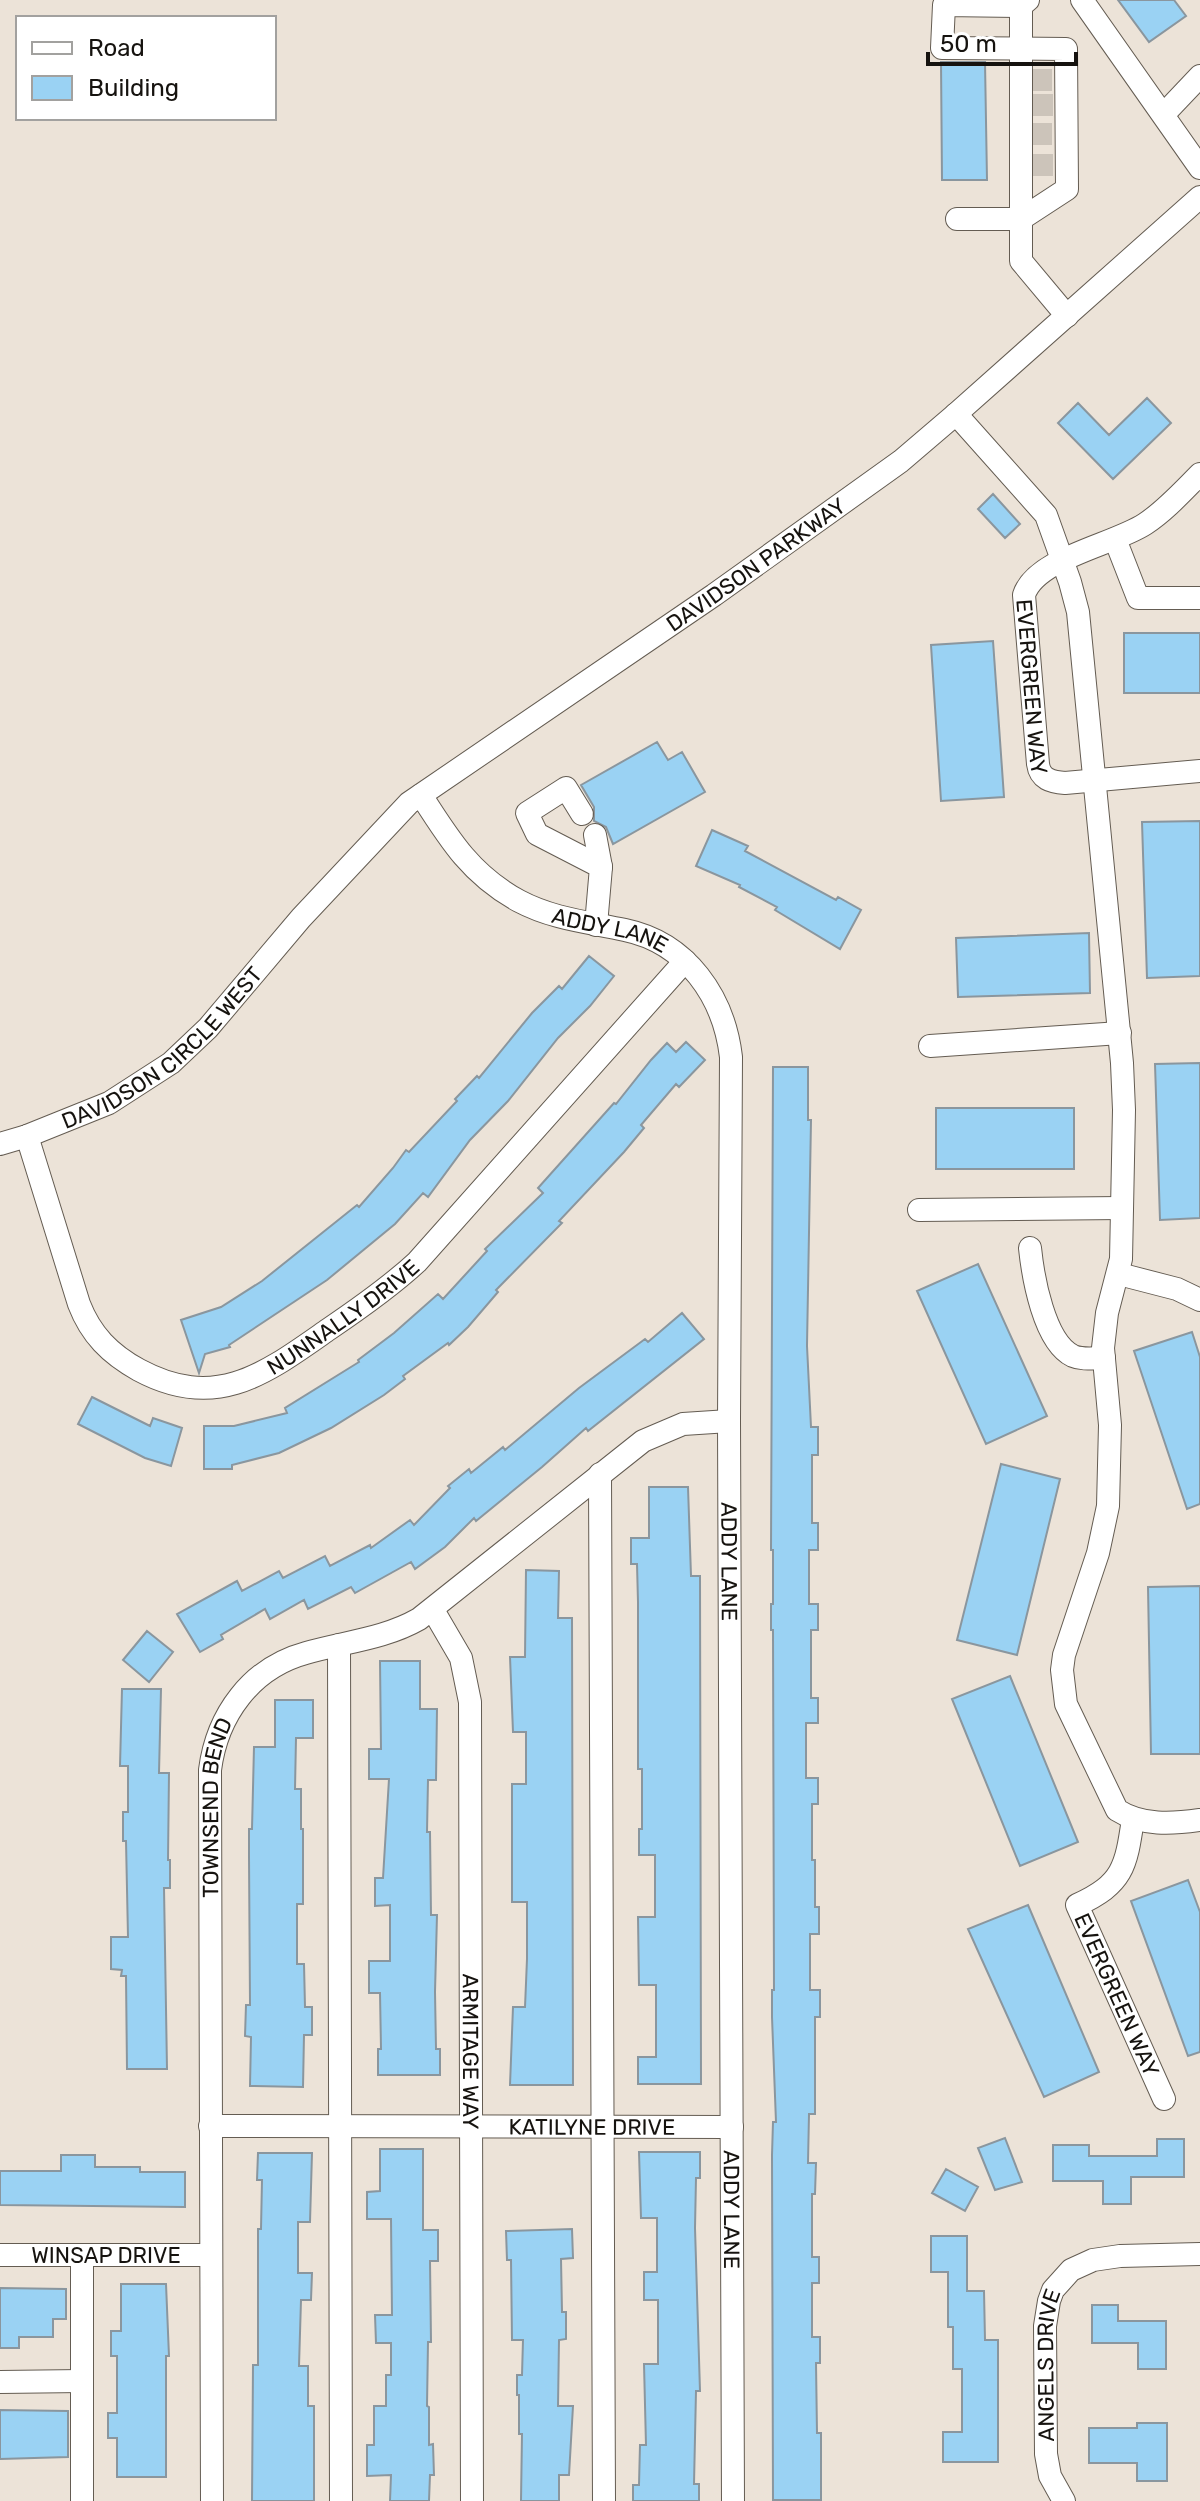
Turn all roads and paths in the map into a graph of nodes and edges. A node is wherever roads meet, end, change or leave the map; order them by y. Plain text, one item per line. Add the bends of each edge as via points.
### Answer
1 (1082, 0) edge
2 (1024, 3) edge
3 (1023, 48) junction
4 (1200, 76) edge
5 (1043, 80) junction
6 (1043, 105) junction
7 (1164, 114) junction
8 (1043, 134) junction
9 (1043, 165) junction
10 (1200, 168) edge
11 (1200, 197) edge
12 (957, 219) dead end
13 (1021, 219) junction
14 (1067, 316) junction
15 (956, 414) junction
16 (1196, 485) edge
17 (1115, 539) junction
18 (1063, 562) junction
19 (1200, 598) edge
20 (1200, 771) edge
21 (1095, 780) junction
22 (421, 795) junction
23 (582, 814) dead end
24 (595, 835) dead end
25 (601, 867) junction
26 (301, 918) joint
27 (596, 925) junction
28 (685, 961) junction
29 (1120, 1033) junction
30 (930, 1046) dead end
31 (27, 1136) junction
32 (0, 1144) edge
33 (1122, 1208) junction
34 (919, 1210) dead end
35 (1030, 1248) dead end
36 (1119, 1274) junction
37 (1200, 1300) edge
38 (1104, 1358) junction
39 (729, 1421) junction
40 (600, 1474) junction
41 (433, 1610) junction
42 (339, 1645) junction
43 (1133, 1819) junction
44 (1200, 1820) edge
45 (1164, 2099) dead end
46 (472, 2125) junction
47 (210, 2126) junction
48 (340, 2126) junction
49 (603, 2126) junction
50 (732, 2127) junction
51 (1200, 2254) edge
52 (0, 2255) edge
53 (82, 2255) junction
54 (211, 2255) junction
55 (82, 2381) junction
56 (0, 2382) edge
57 (82, 2501) edge
58 (212, 2501) edge
59 (341, 2501) edge
60 (472, 2501) edge
61 (604, 2501) edge
62 (733, 2501) edge
63 (1064, 2501) edge

1 - 7 street
2 - 3 street
2 - 3 street via 944,5 942,48
3 - 5 street
3 - 5 street via 1066,49
4 - 7 street
5 - 6 street
5 - 6 street
6 - 8 street
6 - 8 street
7 - 10 street
8 - 9 street
8 - 9 street
9 - 13 street
9 - 13 street via 1067,189
11 - 14 street, DAVIDSON PARKWAY
12 - 13 street
13 - 14 street via 1021,261
14 - 15 street, DAVIDSON PARKWAY
15 - 18 street, EVERGREEN WAY via 1046,515
15 - 22 street, DAVIDSON PARKWAY via 901,461 714,595
16 - 17 street, EVERGREEN WAY
17 - 18 street, EVERGREEN WAY
17 - 19 street via 1138,598
18 - 21 street, EVERGREEN WAY via 1078,612
18 - 21 street, EVERGREEN WAY via 1030,581 1024,595 1039,771 1058,783
20 - 21 street, EVERGREEN WAY
21 - 29 street, EVERGREEN WAY
22 - 26 street, DAVIDSON PARKWAY
22 - 27 street, ADDY LANE via 458,852 498,888 540,911
23 - 25 street via 566,788 527,813 537,834
24 - 25 street
25 - 27 street
26 - 31 street, DAVIDSON CIRCLE WEST via 208,1028 171,1063 109,1103
27 - 28 street, ADDY LANE via 646,937
28 - 31 street, NUNNALLY DRIVE via 411,1268 277,1366 238,1383 201,1388 164,1381 124,1362 102,1343 79,1304
28 - 39 street, ADDY LANE via 720,1010 731,1057
29 - 30 street
29 - 33 street, EVERGREEN WAY
31 - 32 street, DAVIDSON CIRCLE WEST
33 - 34 street
33 - 36 street, EVERGREEN WAY
35 - 38 street via 1037,1293 1064,1350 1078,1358
36 - 37 street
36 - 38 street, EVERGREEN WAY via 1107,1313
38 - 43 street, EVERGREEN WAY via 1108,1506 1064,1655 1062,1682 1066,1704 1110,1800
39 - 40 street, TOWNSEND BEND via 693,1422 663,1431
39 - 50 street, ADDY LANE
40 - 41 street, TOWNSEND BEND
40 - 49 street
41 - 42 street, TOWNSEND BEND via 403,1628
41 - 46 street, ARMITAGE WAY via 457,1648 469,1694
42 - 47 street, TOWNSEND BEND via 294,1657 255,1680 229,1711 214,1749
42 - 48 street
43 - 44 street
43 - 45 street, EVERGREEN WAY via 1117,1878 1102,1893 1077,1905
46 - 48 street, KATILYNE DRIVE
46 - 49 street, KATILYNE DRIVE
46 - 60 street, ARMITAGE WAY
47 - 48 street, KATILYNE DRIVE
47 - 54 street, TOWNSEND BEND
48 - 59 street
49 - 50 street, KATILYNE DRIVE
49 - 61 street
50 - 62 street, ADDY LANE
51 - 63 street, ANGELS DRIVE via 1093,2260 1071,2270 1053,2290 1045,2326 1046,2454 1050,2476
52 - 53 street, WINSAP DRIVE
53 - 54 street, WINSAP DRIVE
53 - 55 street
54 - 58 street, TOWNSEND BEND
55 - 56 street
55 - 57 street

